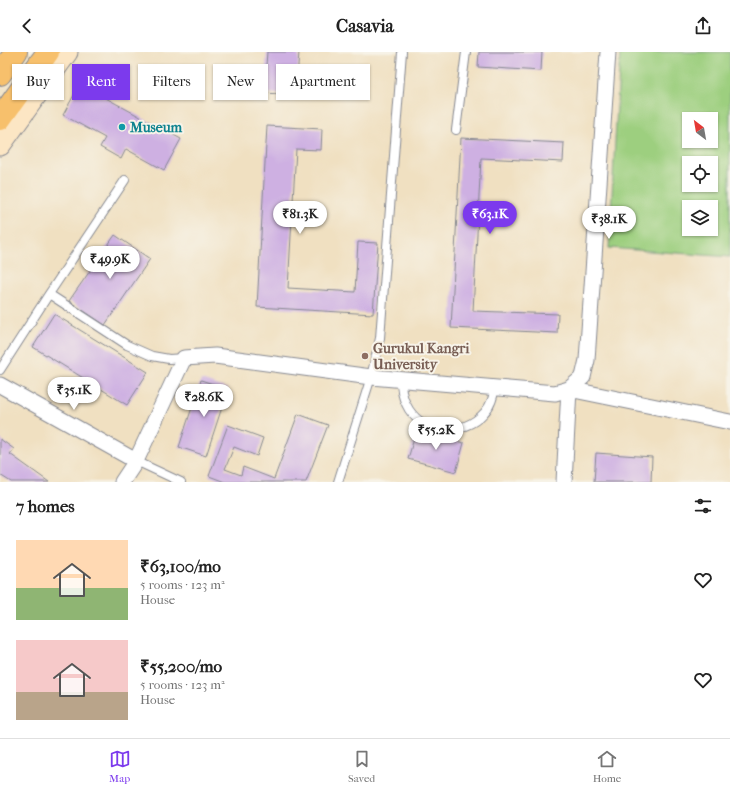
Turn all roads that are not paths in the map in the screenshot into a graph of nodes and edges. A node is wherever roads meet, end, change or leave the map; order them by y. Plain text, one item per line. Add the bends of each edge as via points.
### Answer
1 (16, 52) edge
2 (48, 52) edge
3 (67, 52) edge
4 (402, 52) edge
5 (466, 52) edge
6 (608, 52) edge
7 (0, 74) edge
8 (0, 119) edge
9 (456, 130) dead end
10 (0, 145) edge
11 (125, 180) dead end
12 (49, 294) junction
13 (184, 358) junction
14 (0, 370) edge
15 (371, 378) junction
16 (401, 380) junction
17 (0, 385) edge
18 (495, 388) junction
19 (569, 389) junction
20 (730, 422) edge
21 (136, 461) junction
22 (122, 482) edge
23 (181, 482) edge
24 (338, 482) edge
25 (564, 482) edge

1 - 7 highway
2 - 8 highway
3 - 10 street
4 - 15 lane via 380,338
5 - 9 lane
6 - 19 street via 587,360 582,377
11 - 12 lane
12 - 13 lane via 127,345 152,356
12 - 14 lane
13 - 15 street via 215,356
13 - 21 street
15 - 16 street
15 - 24 lane
16 - 18 street
16 - 18 lane via 406,406 414,416 437,429 464,428 476,421 486,412
17 - 21 street
18 - 19 street via 555,393
19 - 20 street
19 - 25 street
21 - 22 street
21 - 23 lane

